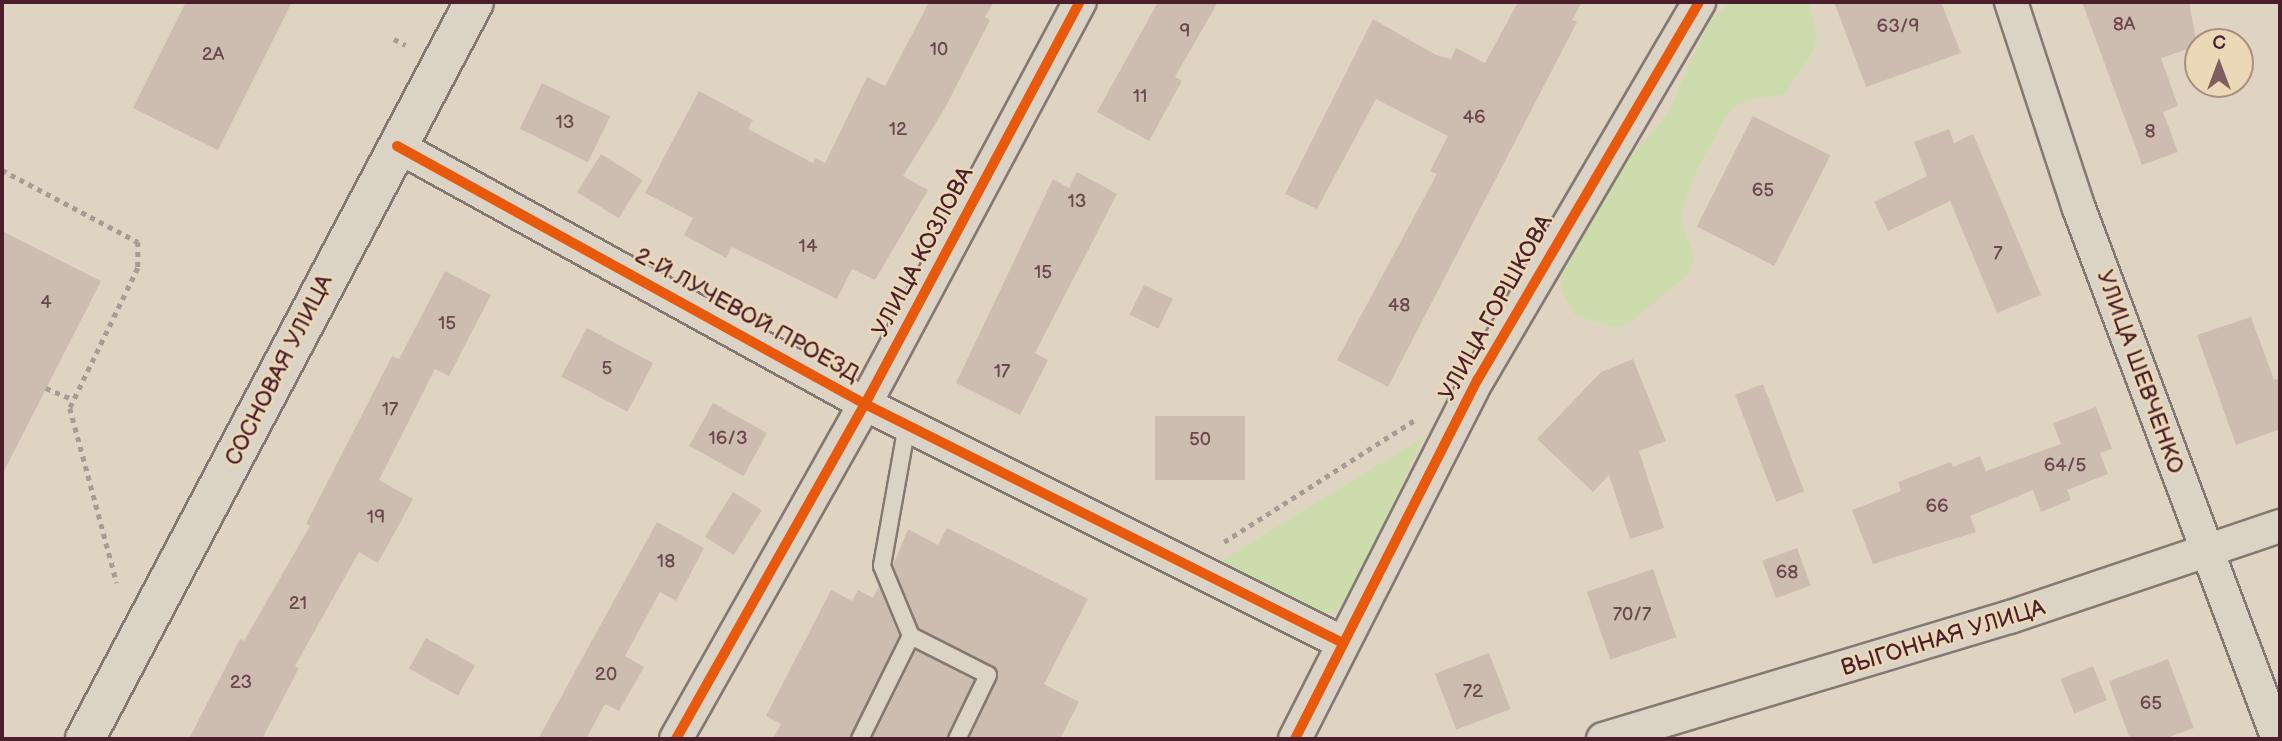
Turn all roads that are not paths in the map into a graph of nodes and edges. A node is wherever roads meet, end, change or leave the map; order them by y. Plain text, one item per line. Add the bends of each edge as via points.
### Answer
1 (474, 2) edge
2 (1080, 2) edge
3 (1699, 2) edge
4 (2011, 2) edge
5 (397, 146) junction
6 (865, 404) junction
7 (907, 425) junction
8 (2280, 527) edge
9 (2207, 554) junction
10 (911, 636) junction
11 (1343, 643) junction
12 (85, 739) edge
13 (676, 739) edge
14 (860, 739) edge
15 (957, 739) edge
16 (1295, 739) edge
17 (1603, 739) edge
18 (2278, 739) edge

1 - 5 street, СОСНОВАЯ УЛИЦА
2 - 6 street, УЛИЦА КОЗЛОВА
3 - 11 street, УЛИЦА ГОРШКОВА via 1478,379
4 - 9 street, УЛИЦА ШЕВЧЕНКО via 2078,206
5 - 6 street, 2-Й ЛУЧЕВОЙ ПРОЕЗД
5 - 12 street, СОСНОВАЯ УЛИЦА
6 - 7 street, 2-Й ЛУЧЕВОЙ ПРОЕЗД
6 - 13 street, УЛИЦА КОЗЛОВА
7 - 10 lane via 882,566
7 - 11 street, 2-Й ЛУЧЕВОЙ ПРОЕЗД
8 - 9 street, ВЫГОННАЯ УЛИЦА
9 - 17 street, ВЫГОННАЯ УЛИЦА via 1775,691
9 - 18 street, УЛИЦА ШЕВЧЕНКО
10 - 14 lane
10 - 15 lane via 988,675
11 - 16 street, УЛИЦА ГОРШКОВА

